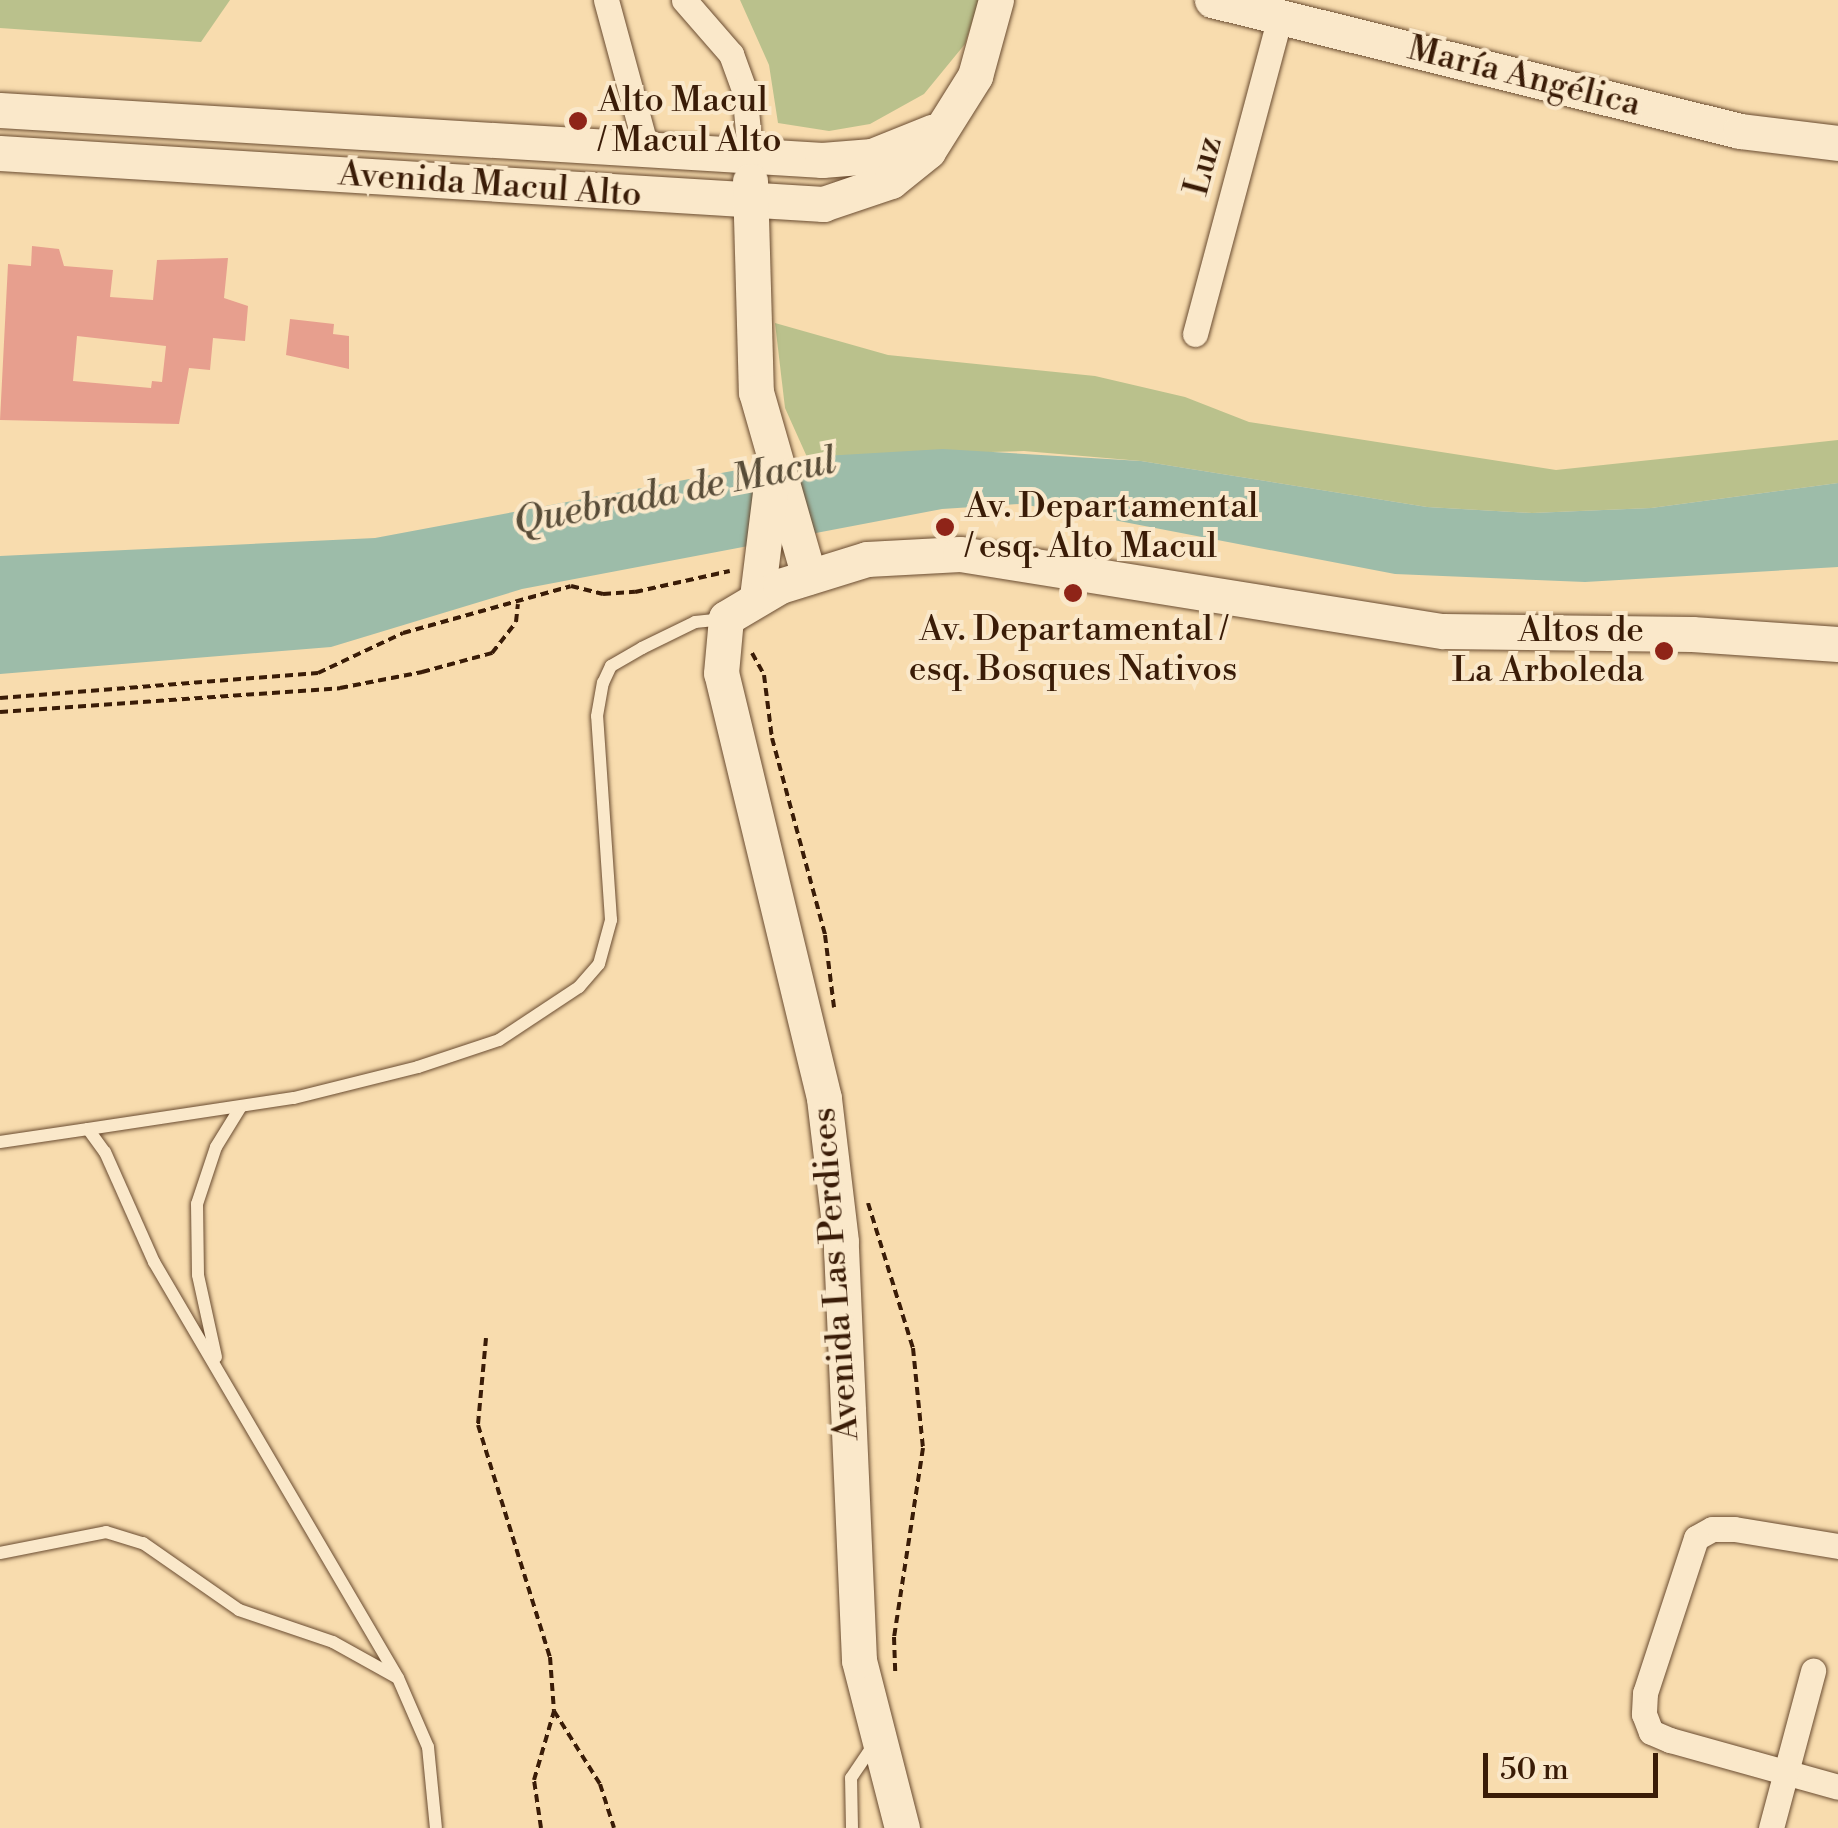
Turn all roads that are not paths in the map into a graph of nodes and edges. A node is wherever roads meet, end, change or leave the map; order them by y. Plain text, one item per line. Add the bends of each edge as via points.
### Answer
1 (606, 0) edge
2 (684, 0) edge
3 (996, 0) edge
4 (1212, 0) edge
5 (1280, 17) junction
6 (0, 110) edge
7 (949, 120) junction
8 (1838, 143) edge
9 (646, 147) junction
10 (0, 153) edge
11 (750, 153) junction
12 (750, 202) junction
13 (1195, 334) dead end
14 (778, 550) junction
15 (809, 577) junction
16 (757, 596) junction
17 (726, 618) junction
18 (1838, 644) edge
19 (240, 1108) junction
20 (88, 1128) junction
21 (0, 1142) edge
22 (219, 1369) junction
23 (1838, 1546) edge
24 (0, 1553) edge
25 (1813, 1671) dead end
26 (398, 1678) junction
27 (876, 1742) junction
28 (1787, 1772) junction
29 (1838, 1787) edge
30 (436, 1828) edge
31 (852, 1828) edge
32 (902, 1828) edge
33 (1771, 1828) edge

1 - 9 street
2 - 11 street via 731,54 744,89
3 - 7 street, Avenida Macul Alto via 975,76
4 - 5 street, María Angélica
5 - 8 street, María Angélica via 1740,131
5 - 13 street, Luz
6 - 9 street, Avenida Macul Alto
7 - 11 street, Avenida Macul Alto via 913,143 872,156
7 - 12 street, Avenida Macul Alto via 915,164 864,193 823,204
9 - 11 street, Avenida Macul Alto
10 - 12 street, Avenida Macul Alto
11 - 12 street
12 - 14 street via 752,352
14 - 15 street
14 - 16 street
15 - 16 street
15 - 18 street via 867,559 960,554 1443,631 1692,634
16 - 17 street
17 - 19 lane via 696,622 642,648 611,666 603,683 597,716 611,920 600,964 579,987 499,1040 418,1067
17 - 27 street, Avenida Las Perdices via 721,673 776,885 831,1146 859,1660
19 - 20 lane
19 - 22 lane via 216,1147 197,1204 198,1276
20 - 21 lane
20 - 22 lane via 154,1262
22 - 26 lane
23 - 28 street via 1734,1528 1696,1538 1645,1692 1651,1732
24 - 26 lane via 106,1532 143,1543 239,1610 334,1642
25 - 28 street
26 - 30 lane via 428,1747
27 - 31 lane via 851,1778
27 - 32 street, Avenida Las Perdices
28 - 29 street
28 - 33 street

